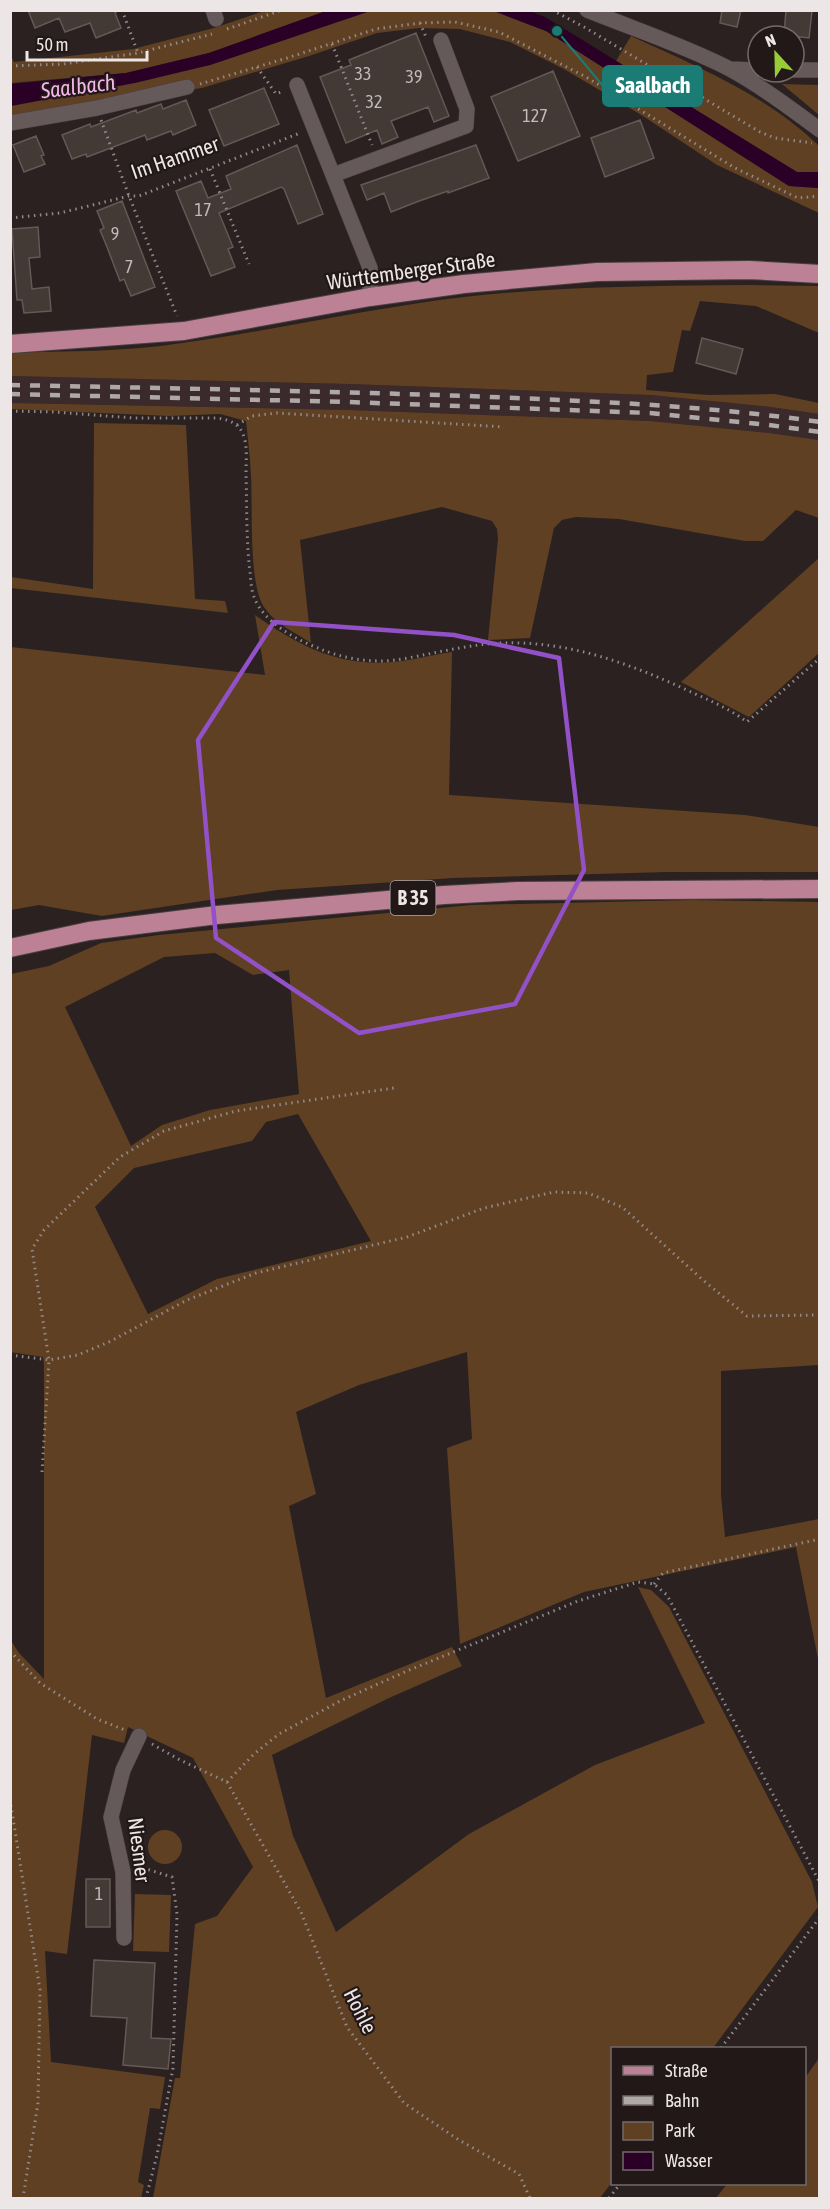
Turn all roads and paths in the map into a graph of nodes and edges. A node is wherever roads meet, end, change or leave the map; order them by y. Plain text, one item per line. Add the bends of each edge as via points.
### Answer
1 (122, 10) edge
2 (282, 10) edge
3 (552, 10) edge
4 (587, 10) edge
5 (441, 40) dead end
6 (332, 44) junction
7 (138, 53) junction
8 (10, 66) edge
9 (257, 67) junction
10 (730, 69) junction
11 (746, 70) edge
12 (297, 85) joint
13 (187, 87) joint
14 (97, 108) junction
15 (10, 123) edge
16 (314, 128) junction
17 (819, 130) edge
18 (819, 143) edge
19 (376, 158) junction
20 (210, 170) junction
21 (333, 175) junction
22 (129, 196) junction
23 (819, 196) edge
24 (10, 218) edge
25 (249, 264) dead end
26 (819, 274) edge
27 (370, 297) junction
28 (184, 331) junction
29 (10, 344) edge
30 (10, 411) edge
31 (237, 425) junction
32 (504, 427) dead end
33 (819, 658) edge
34 (819, 889) edge
35 (10, 948) edge
36 (394, 1088) dead end
37 (819, 1316) edge
38 (10, 1355) edge
39 (49, 1360) junction
40 (42, 1472) dead end
41 (819, 1539) edge
42 (654, 1584) junction
43 (10, 1651) edge
44 (139, 1736) junction
45 (227, 1782) junction
46 (10, 1799) edge
47 (121, 1861) junction
48 (819, 1883) edge
49 (819, 1917) edge
50 (124, 1938) dead end
51 (722, 2047) edge
52 (619, 2185) edge
53 (23, 2199) edge
54 (146, 2199) edge
55 (530, 2199) edge
56 (609, 2199) edge

1 - 7 path
2 - 7 path
3 - 18 path via 760,132 806,144
4 - 10 street via 692,50
5 - 19 street via 467,109 466,126
6 - 9 path
6 - 19 path
6 - 23 path via 376,29 420,23 455,22 498,32 586,77 735,168 798,198
7 - 8 path via 63,64
9 - 12 path via 276,94
9 - 13 path
10 - 11 street
10 - 17 street
12 - 16 street
13 - 14 street
14 - 15 street
14 - 22 path
16 - 20 path, Im Hammer
16 - 21 street
19 - 21 street
20 - 22 path, Im Hammer via 140,196
20 - 25 path
21 - 27 street via 370,268
22 - 24 path, Im Hammer via 60,213
22 - 28 path
26 - 27 main road, Württemberger Straße via 749,270 597,272
27 - 28 main road, Württemberger Straße
28 - 29 main road, Württemberger Straße
30 - 31 path via 216,418
31 - 32 path via 252,416 277,413
31 - 33 path via 244,436 247,553 255,599 275,623 316,648 336,655 401,660 487,644 570,647 674,684 747,722
34 - 35 main road, B 35 via 444,895 217,915 89,931
36 - 39 path via 236,1111 164,1131 120,1157 44,1230 32,1249
37 - 39 path via 747,1316 622,1207 588,1193 554,1192 484,1208 407,1237 256,1273 187,1300 111,1341
38 - 39 path
39 - 40 path
41 - 42 path via 663,1573
42 - 45 path via 638,1581 578,1601 340,1701 279,1734
42 - 48 path via 667,1595
43 - 44 path via 40,1683 97,1719
44 - 45 path
44 - 47 street, Niesmer via 123,1770 111,1817
45 - 55 path, Hohle via 301,1912 347,2027 404,2103 519,2174
46 - 53 path via 40,1990 38,2103
47 - 50 street, Niesmer
47 - 54 path via 172,1877 177,1914 173,2068
49 - 51 path
52 - 56 path

